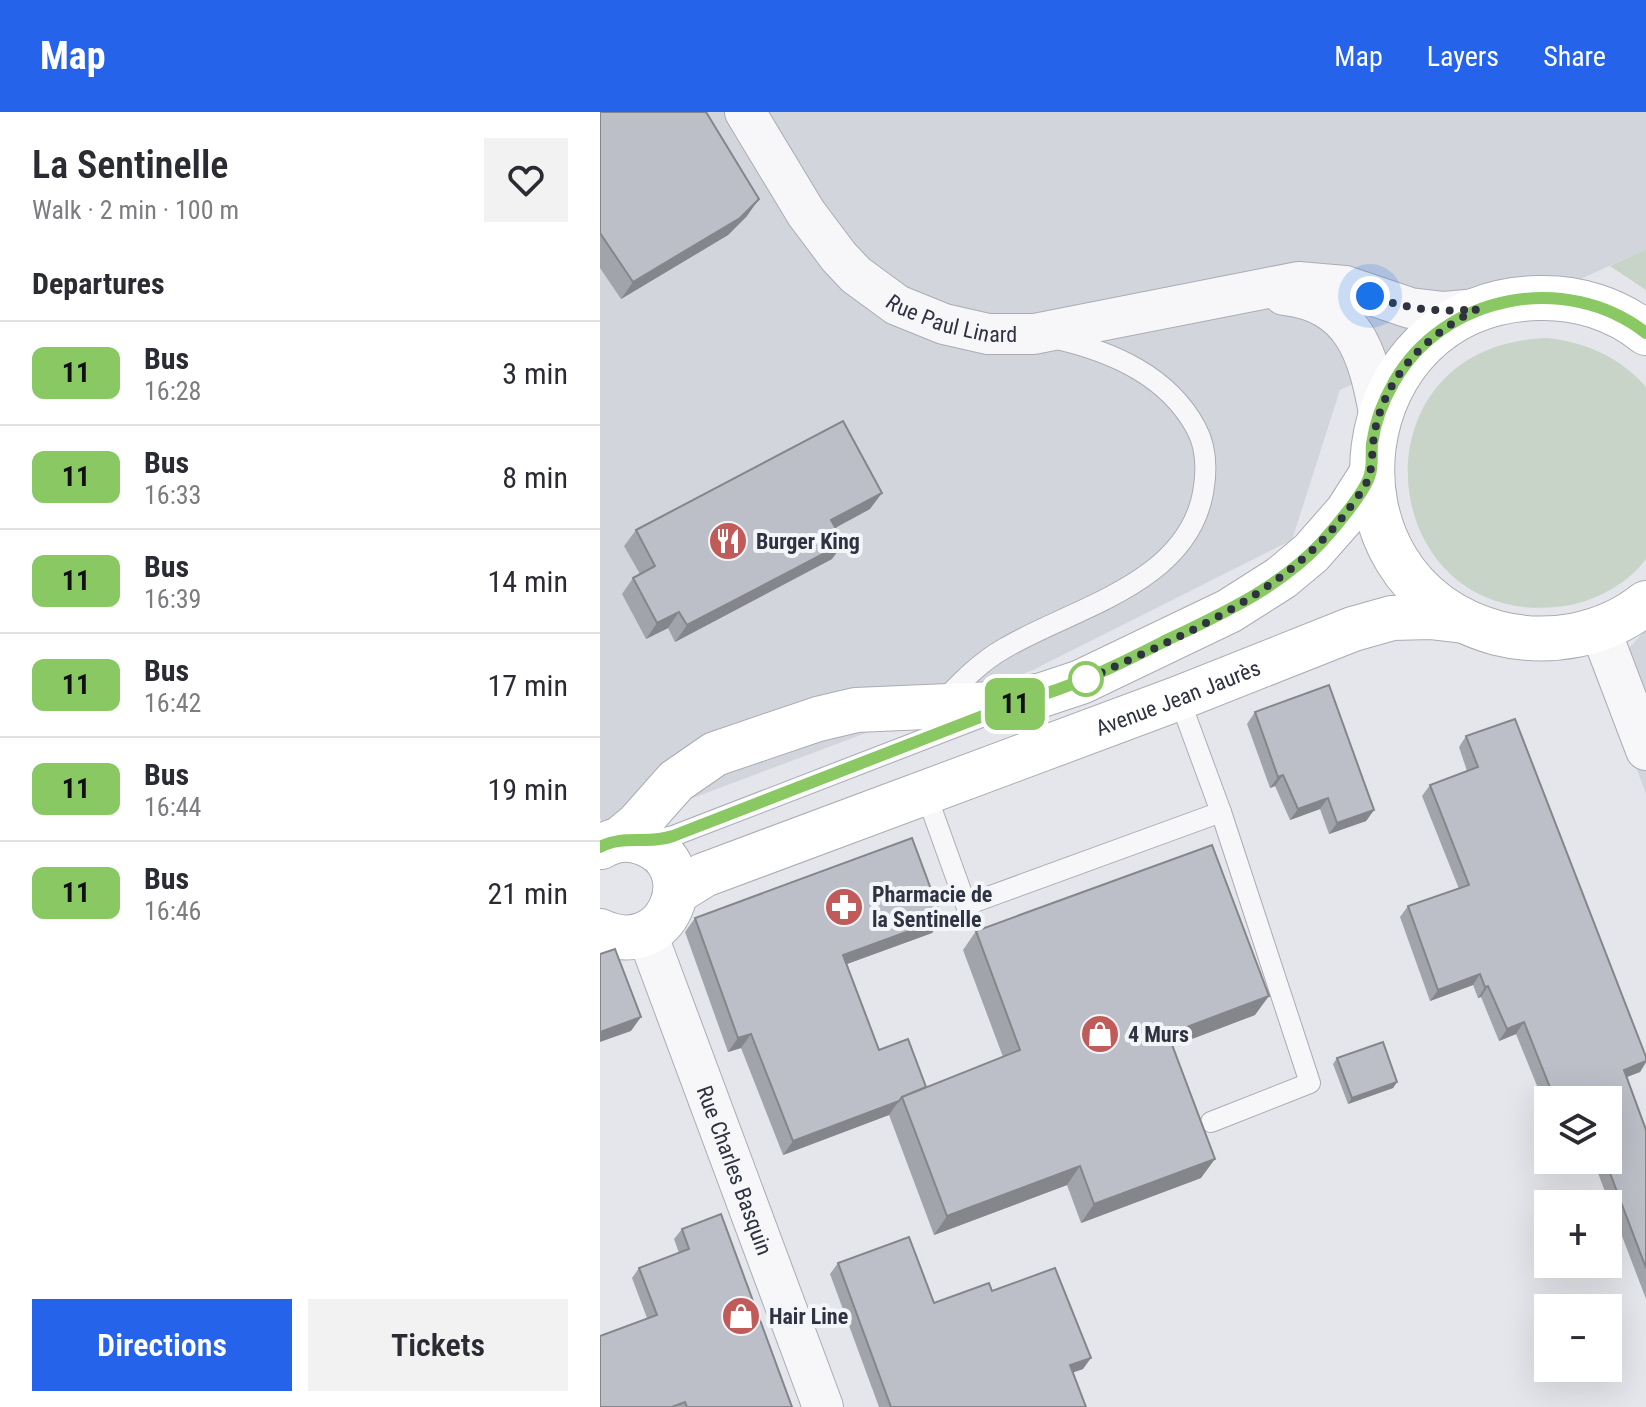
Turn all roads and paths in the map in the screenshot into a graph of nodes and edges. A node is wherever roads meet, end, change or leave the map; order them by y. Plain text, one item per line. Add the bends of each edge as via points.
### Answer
1 (745, 112) edge
2 (1252, 293) junction
3 (1477, 309) junction
4 (1646, 333) edge
5 (1034, 334) junction
6 (1379, 413) junction
7 (1370, 476) junction
8 (1646, 603) edge
9 (1464, 621) junction
10 (1600, 629) junction
11 (1179, 698) junction
12 (1024, 700) junction
13 (940, 705) junction
14 (1646, 750) edge
15 (925, 791) junction
16 (1221, 812) junction
17 (620, 843) edge
18 (675, 893) junction
19 (600, 931) edge
20 (647, 934) junction
21 (1211, 1122) dead end
22 (823, 1407) edge

1 - 5 street, Rue Paul Linard via 820,234 877,292 920,317 944,324 988,334
2 - 3 street, Rue Paul Linard via 1318,282 1410,308
2 - 5 street, Rue Paul Linard
2 - 6 street, Rue Paul Linard via 1313,301 1345,323 1366,356
3 - 4 main road via 1514,299 1571,300 1607,310
3 - 6 main road via 1417,351
5 - 13 lane via 1102,352 1167,390 1199,434 1206,468 1202,500 1189,533 1154,571 1006,647 973,670
6 - 7 main road
7 - 9 main road via 1377,515 1392,552 1416,585
7 - 12 main road via 1322,542 1266,588 1103,672
8 - 10 main road
9 - 10 main road via 1502,634 1541,639
9 - 11 main road, Avenue Jean Jaurès via 1410,617 1371,624
10 - 14 street
11 - 15 main road, Avenue Jean Jaurès
11 - 16 lane
12 - 13 main road
12 - 17 lane via 673,836
13 - 17 main road via 839,713 715,754 676,781
15 - 16 lane via 966,905
15 - 18 main road, Avenue Jean Jaurès via 704,875
16 - 21 lane via 1310,1083
17 - 18 main road via 656,850 674,877
18 - 20 main road via 667,917
19 - 20 main road via 624,939
20 - 22 street, Rue Charles Basquin

